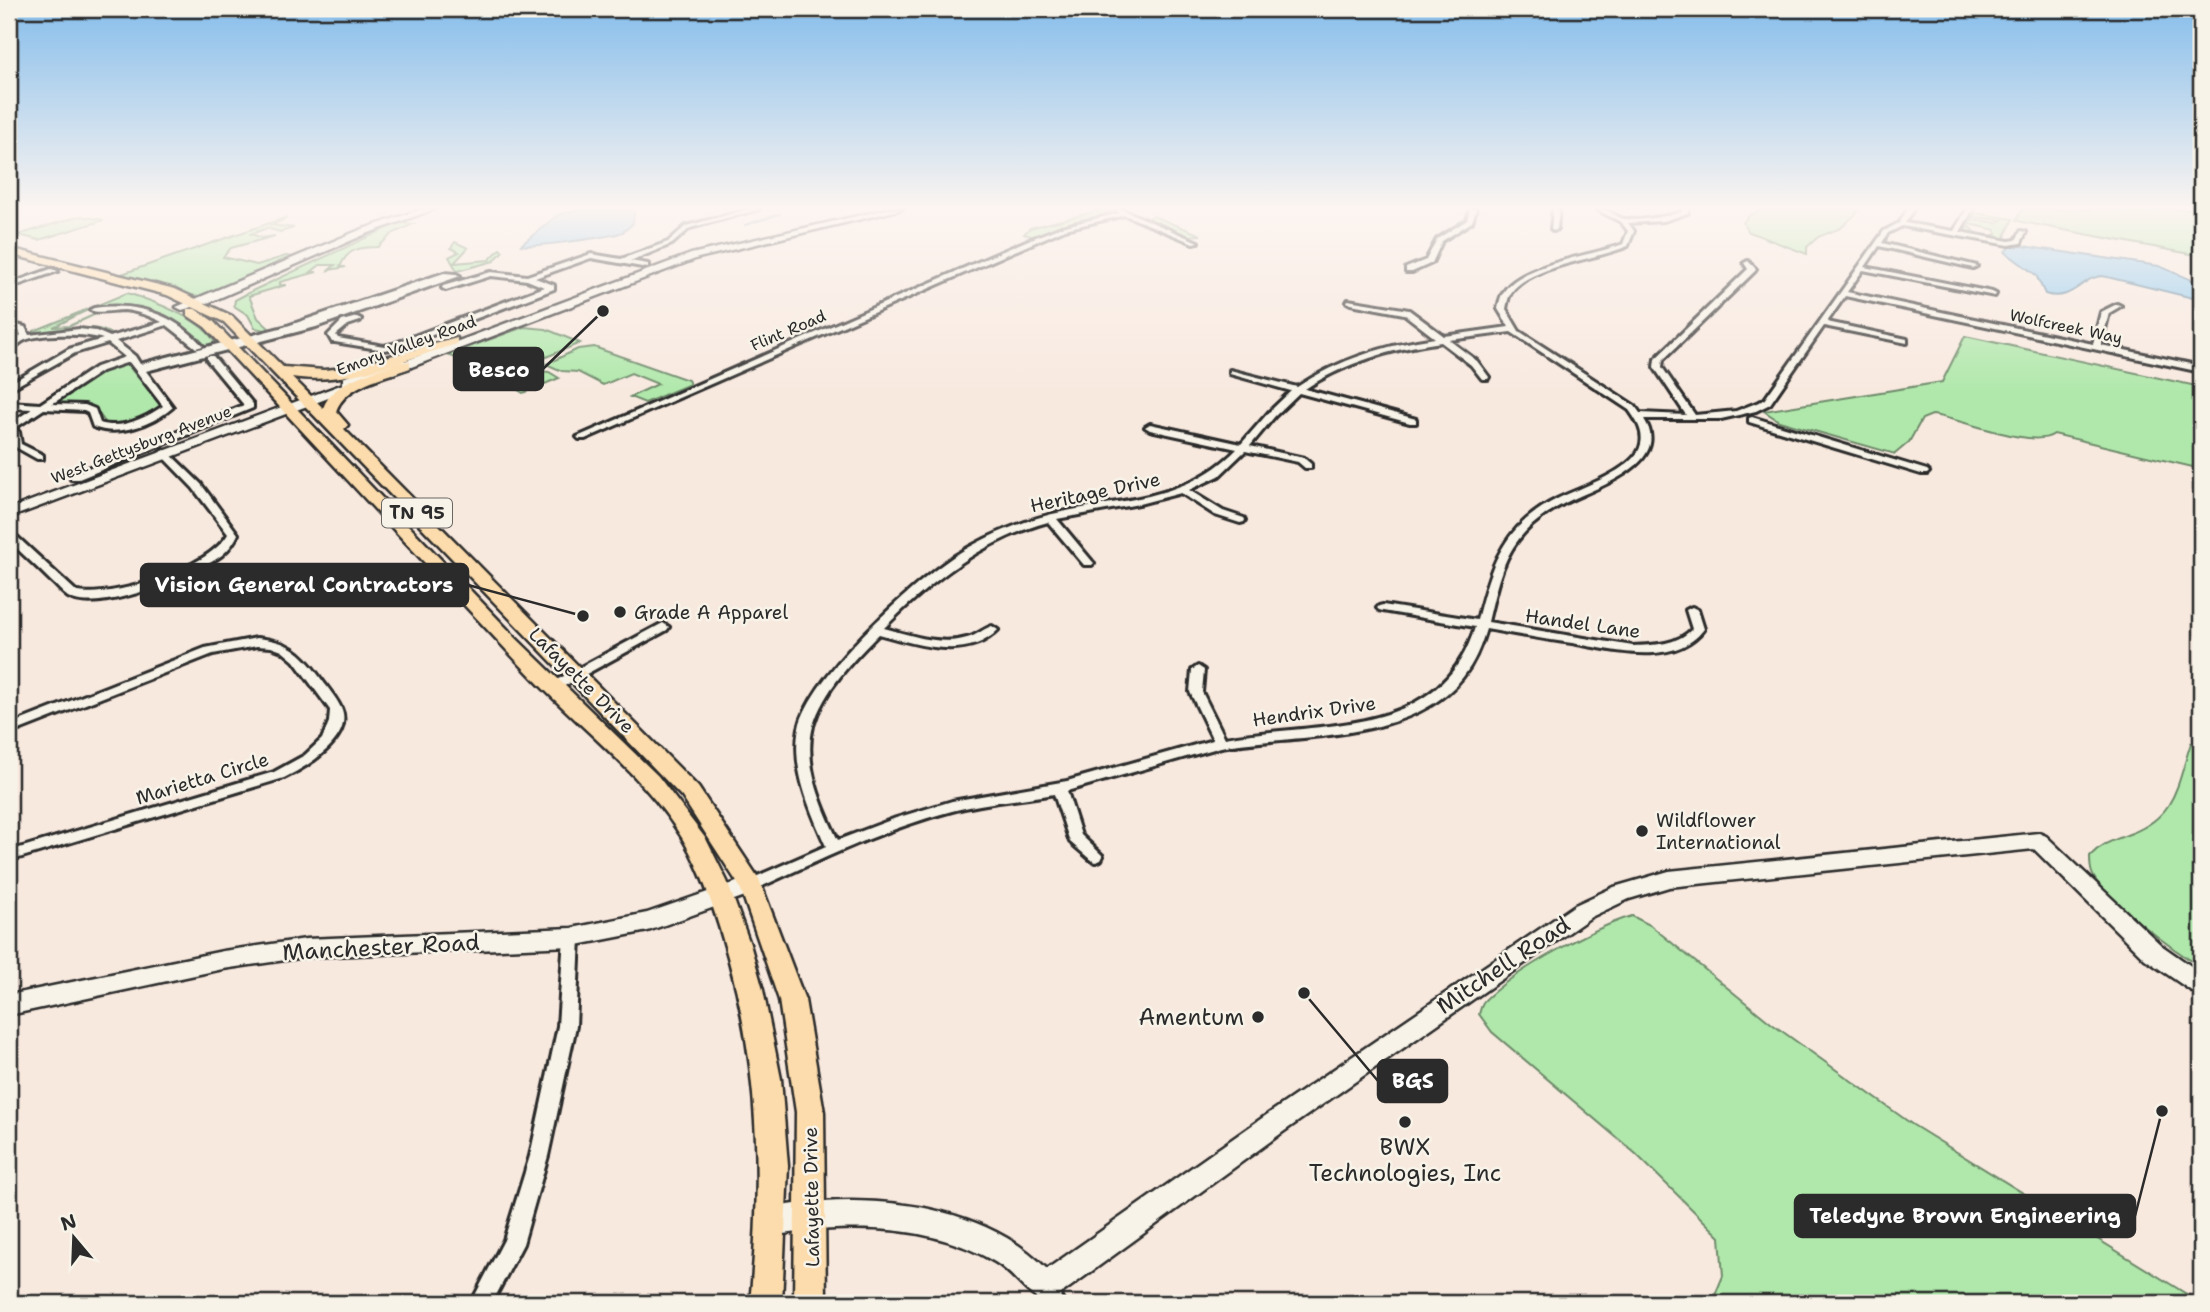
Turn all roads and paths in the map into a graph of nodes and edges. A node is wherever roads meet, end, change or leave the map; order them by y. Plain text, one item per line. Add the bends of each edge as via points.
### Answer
1 (55, 270) edge
2 (68, 270) edge
3 (272, 270) edge
4 (550, 270) edge
5 (638, 270) edge
6 (657, 270) edge
7 (963, 270) edge
8 (1538, 270) edge
9 (1751, 270) edge
10 (1860, 270) edge
11 (1873, 270) edge
12 (528, 278) junction
13 (9, 286) edge
14 (1844, 293) junction
15 (1992, 294) dead end
16 (1351, 302) dead end
17 (190, 305) junction
18 (2117, 306) dead end
19 (94, 310) dead end
20 (169, 322) junction
21 (1822, 323) junction
22 (9, 325) edge
23 (1513, 329) junction
24 (24, 338) junction
25 (109, 339) junction
26 (452, 341) junction
27 (1441, 341) junction
28 (1903, 342) dead end
29 (239, 343) junction
30 (199, 346) dead end
31 (2096, 347) junction
32 (9, 349) edge
33 (132, 358) junction
34 (210, 358) dead end
35 (405, 365) junction
36 (140, 368) junction
37 (2201, 369) edge
38 (276, 370) junction
39 (1233, 372) dead end
40 (1485, 377) dead end
41 (9, 387) edge
42 (1297, 389) junction
43 (304, 399) junction
44 (9, 405) edge
45 (285, 405) junction
46 (43, 406) junction
47 (1640, 416) junction
48 (1692, 416) junction
49 (1752, 420) dead end
50 (1413, 421) dead end
51 (1150, 427) dead end
52 (9, 428) edge
53 (582, 437) dead end
54 (1243, 447) junction
55 (164, 453) junction
56 (40, 457) dead end
57 (1308, 466) dead end
58 (1924, 472) dead end
59 (75, 477) dead end
60 (391, 486) junction
61 (1182, 490) junction
62 (9, 514) edge
63 (1050, 518) junction
64 (1240, 520) dead end
65 (9, 535) edge
66 (1088, 563) dead end
67 (1383, 608) dead end
68 (1692, 610) dead end
69 (1479, 625) junction
70 (663, 627) dead end
71 (992, 630) dead end
72 (878, 631) junction
73 (1198, 670) dead end
74 (578, 676) junction
75 (553, 687) junction
76 (9, 730) edge
77 (1221, 743) junction
78 (1059, 788) junction
79 (834, 848) junction
80 (9, 856) edge
81 (1096, 856) dead end
82 (751, 885) junction
83 (722, 897) junction
84 (572, 937) junction
85 (2201, 985) edge
86 (9, 1005) edge
87 (812, 1215) junction
88 (775, 1222) junction
89 (1050, 1296) edge
90 (481, 1303) edge
91 (766, 1303) edge
92 (810, 1303) edge

1 - 13 street
2 - 17 main road, Lafayette Drive / TN 95
3 - 17 street
4 - 12 street
5 - 26 street, Emory Valley Road
6 - 35 street, Emory Valley Road
7 - 53 street, Flint Road
8 - 23 street via 1510,287 1503,298 1502,309
9 - 48 street via 1660,357 1658,367
10 - 14 street
11 - 15 street
12 - 12 street via 480,276 345,323 332,335 341,343 395,346 551,287
14 - 21 street
14 - 31 street, Wolfcreek Way
16 - 27 street via 1406,312
17 - 29 main road, Lafayette Drive / TN 95
18 - 31 street via 2105,312
19 - 20 street via 136,307
20 - 25 street
20 - 30 street
21 - 28 street
21 - 48 street via 1767,402 1746,413
22 - 24 street via 22,329
23 - 27 street, Heritage Drive
23 - 47 street via 1623,400
24 - 25 street via 88,331
24 - 32 street
25 - 33 street
25 - 41 street via 62,354
26 - 38 main road via 343,374 308,376
26 - 43 street, Emory Valley Road
27 - 40 street via 1474,363
27 - 42 street, Heritage Drive via 1374,355
29 - 29 street via 313,326 456,276 447,275
29 - 36 street
29 - 38 main road, Lafayette Drive / TN 95
29 - 45 main road, Lafayette Drive / TN 95
31 - 37 street, Wolfcreek Way
33 - 36 street
33 - 46 street via 99,369
34 - 59 street via 250,406
35 - 43 street, Emory Valley Road
35 - 60 main road via 353,387 329,409 390,475
36 - 46 street via 168,407 123,426 98,427 92,411 85,408
38 - 43 main road, Lafayette Drive / TN 95
39 - 42 street
42 - 50 street
42 - 54 street, Heritage Drive
43 - 45 street, Emory Valley Road
43 - 60 main road, Lafayette Drive / TN 95
44 - 46 street
45 - 55 street, West Gettysburg Avenue
45 - 75 main road, Lafayette Drive / TN 95
46 - 52 street
47 - 48 street
47 - 69 street, Hendrix Drive via 1648,439 1633,465 1546,509 1518,532 1497,564
49 - 58 street
51 - 54 street
52 - 56 street via 17,445
54 - 57 street via 1301,460
54 - 61 street, Heritage Drive via 1213,475
55 - 62 street, West Gettysburg Avenue
55 - 65 street via 197,486 233,534 232,542 215,557 130,591 83,597 74,595
60 - 74 main road, Lafayette Drive / TN 95
61 - 63 street, Heritage Drive
61 - 64 street
63 - 66 street
63 - 72 street, Heritage Drive via 1007,533 957,559
67 - 69 street
68 - 69 street, Handel Lane via 1698,629 1693,636 1655,649 1633,650
69 - 77 street, Hendrix Drive via 1471,654 1458,675 1418,706 1354,726
70 - 74 street
71 - 72 street via 983,638 952,644
72 - 79 street, Heritage Drive via 826,685 806,725 807,777
73 - 77 street via 1196,692
74 - 75 street
74 - 82 main road, Lafayette Drive / TN 95 via 690,792
75 - 83 main road, Lafayette Drive / TN 95 via 654,786 697,843
76 - 80 street, Marietta Circle via 209,651 247,642 282,644 298,655 337,710 324,746 279,775
77 - 78 street, Hendrix Drive
78 - 79 street, Hendrix Drive via 953,806
78 - 81 street via 1075,838
79 - 82 street, Hendrix Drive
82 - 83 street, Manchester Road
82 - 87 main road, Lafayette Drive via 792,1000 810,1112
83 - 84 street, Manchester Road via 648,922
83 - 88 main road, Lafayette Drive via 761,1026 775,1155
84 - 86 street, Manchester Road via 306,948 223,960
84 - 90 street via 567,1026 539,1156 513,1244
85 - 89 street, Mitchell Road via 2146,946 2039,841 1656,883 1583,911 1440,1009
87 - 88 street
87 - 89 street via 888,1218 953,1228 1004,1251
87 - 92 main road, Lafayette Drive
88 - 91 main road, Lafayette Drive

